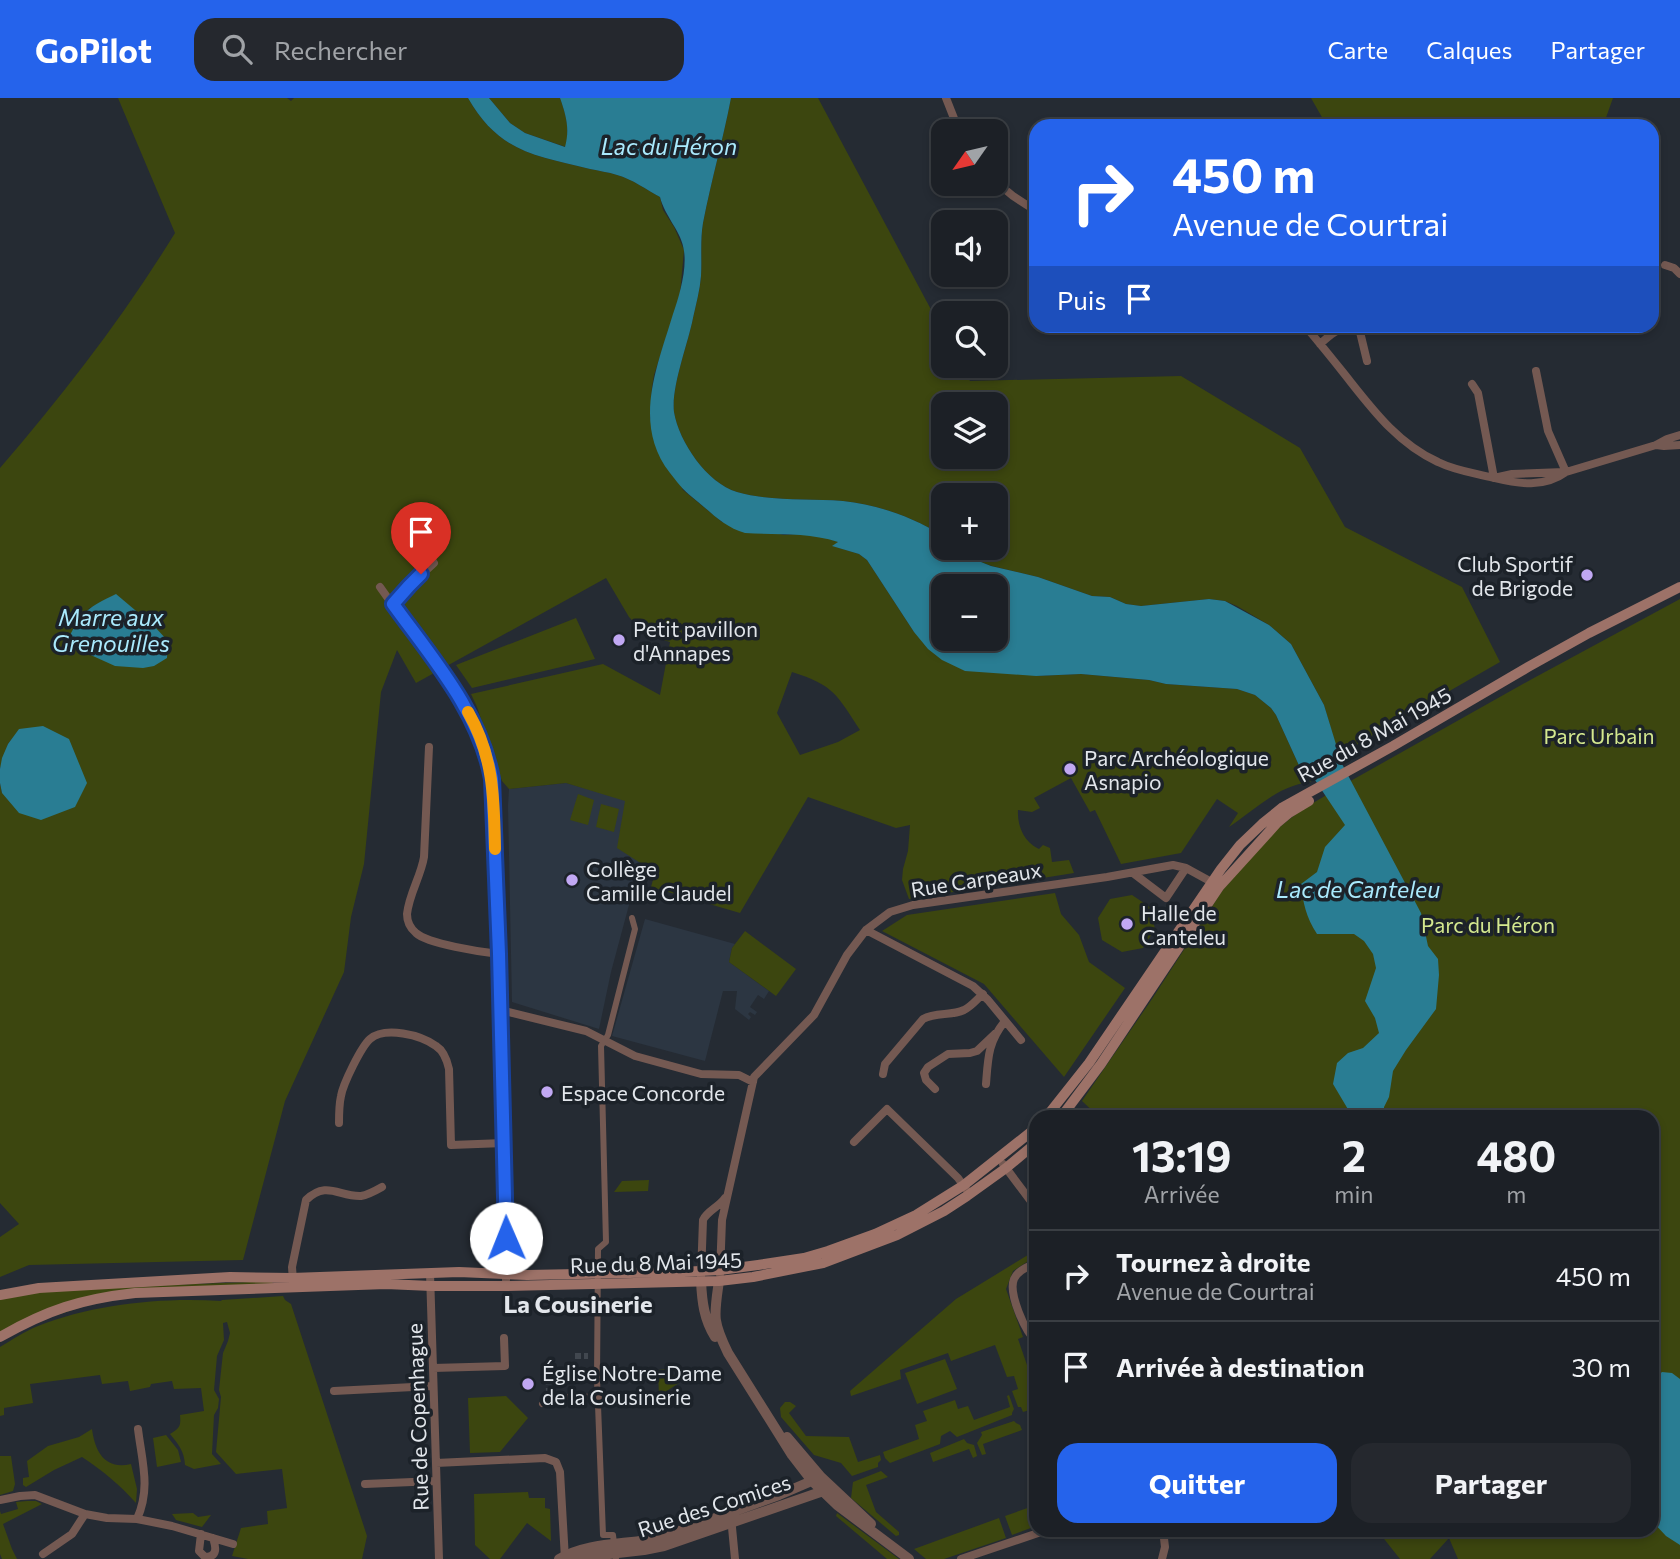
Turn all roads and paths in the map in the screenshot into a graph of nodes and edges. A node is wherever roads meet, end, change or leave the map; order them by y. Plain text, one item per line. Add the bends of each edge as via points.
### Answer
1 (946, 98) edge
2 (954, 119) edge
3 (1008, 192) edge
4 (1029, 206) edge
5 (1665, 265) dead end
6 (1680, 274) edge
7 (1311, 333) edge
8 (1333, 333) edge
9 (1359, 333) edge
10 (1320, 344) junction
11 (1367, 361) dead end
12 (1536, 371) dead end
13 (1472, 384) dead end
14 (1680, 435) edge
15 (1656, 445) junction
16 (1680, 445) edge
17 (1566, 472) junction
18 (1494, 478) junction
19 (411, 530) dead end
20 (380, 587) dead end
21 (1680, 587) edge
22 (1680, 594) edge
23 (393, 604) junction
24 (429, 747) dead end
25 (1355, 771) junction
26 (1186, 868) junction
27 (1133, 873) junction
28 (1215, 885) junction
29 (632, 918) dead end
30 (866, 929) junction
31 (499, 954) junction
32 (983, 994) junction
33 (500, 1010) junction
34 (1006, 1021) junction
35 (996, 1033) junction
36 (1021, 1040) dead end
37 (605, 1041) junction
38 (883, 1074) dead end
39 (753, 1082) junction
40 (986, 1084) dead end
41 (935, 1088) dead end
42 (1052, 1110) edge
43 (1066, 1110) edge
44 (339, 1123) dead end
45 (1029, 1135) edge
46 (854, 1142) dead end
47 (504, 1143) junction
48 (1029, 1147) edge
49 (1003, 1163) junction
50 (382, 1187) dead end
51 (967, 1190) junction
52 (728, 1192) junction
53 (1029, 1198) edge
54 (1029, 1267) edge
55 (430, 1273) junction
56 (720, 1275) junction
57 (701, 1276) junction
58 (598, 1278) junction
59 (506, 1280) junction
60 (293, 1283) junction
61 (431, 1286) junction
62 (0, 1295) edge
63 (1029, 1332) edge
64 (0, 1337) edge
65 (504, 1338) dead end
66 (728, 1353) junction
67 (588, 1356) tunnel mouth
68 (597, 1356) junction
69 (433, 1368) junction
70 (433, 1386) junction
71 (334, 1391) dead end
72 (598, 1398) junction
73 (618, 1398) dead end
74 (542, 1404) dead end
75 (138, 1429) dead end
76 (436, 1462) junction
77 (816, 1479) junction
78 (436, 1481) junction
79 (365, 1484) dead end
80 (827, 1490) junction
81 (0, 1500) edge
82 (85, 1514) junction
83 (732, 1517) junction
84 (137, 1519) junction
85 (201, 1534) junction
86 (1029, 1536) edge
87 (1164, 1537) edge
88 (213, 1538) junction
89 (233, 1544) dead end
90 (615, 1552) edge
91 (43, 1554) dead end
92 (564, 1558) edge
93 (439, 1559) edge
94 (734, 1559) edge
95 (911, 1559) edge
96 (961, 1559) edge
97 (1162, 1559) edge

1 - 2 street
3 - 4 street
5 - 6 street
7 - 10 street
8 - 10 street
9 - 11 street
10 - 18 street via 1404,441 1445,465
12 - 17 street via 1548,431
13 - 18 street via 1478,393
14 - 15 street
15 - 16 street
15 - 17 street
17 - 18 street via 1537,483
19 - 23 street via 434,563
20 - 23 street
21 - 25 main road, Rue du 8 Mai 1945 via 1528,667
22 - 25 main road, Rue du 8 Mai 1945
23 - 31 street via 466,707 486,753 493,789
24 - 31 street via 424,857 408,911 409,924 430,940
25 - 28 main road, Rue du 8 Mai 1945 via 1283,807 1262,824 1234,852
26 - 27 street, Rue Carpeaux via 1173,865
26 - 27 street via 1166,898
26 - 28 street
27 - 30 street, Rue Carpeaux via 913,905 890,912
28 - 42 main road, Rue du 8 Mai 1945
28 - 43 main road, Rue du 8 Mai 1945
29 - 37 street via 635,929
30 - 32 street
30 - 39 street, Rue Carpeaux via 846,955 814,1015
31 - 33 street
32 - 34 street
32 - 38 street via 966,1009 923,1019
33 - 37 street via 586,1031
33 - 47 street
34 - 35 street
34 - 36 street
35 - 40 street
35 - 41 street via 975,1052 951,1054 928,1067 924,1076
37 - 39 street via 635,1056 701,1074 733,1074
37 - 58 street via 601,1046 606,1242 598,1249
39 - 52 street
44 - 47 street via 342,1089 365,1044 375,1035 397,1033 429,1042 446,1056 451,1145
45 - 49 main road, Rue du 8 Mai 1945
46 - 51 street via 887,1109
47 - 59 street
48 - 49 main road, Rue du 8 Mai 1945
49 - 51 main road, Rue du 8 Mai 1945
49 - 53 street
50 - 60 street via 359,1196 327,1189 306,1200
51 - 56 main road, Rue du 8 Mai 1945 via 944,1211 843,1257 782,1273
52 - 56 street
52 - 57 street via 702,1220
54 - 63 street via 1019,1272 1012,1286
55 - 59 main road, Rue du 8 Mai 1945 via 476,1273
55 - 60 main road, Rue du 8 Mai 1945
55 - 61 street, Rue de Copenhague
56 - 57 main road, Rue du 8 Mai 1945
56 - 66 street via 714,1320
57 - 58 main road, Rue du 8 Mai 1945
57 - 66 street via 705,1318
58 - 59 main road, Rue du 8 Mai 1945
58 - 68 street
59 - 61 main road, Rue du 8 Mai 1945
60 - 61 main road, Rue du 8 Mai 1945
60 - 62 main road, Rue du 8 Mai 1945 via 230,1278 63,1286
60 - 64 main road, Rue du 8 Mai 1945 via 106,1297 49,1312
61 - 69 street, Rue de Copenhague
65 - 69 street via 505,1366
66 - 77 street via 792,1455
67 - 68 street
68 - 72 street
69 - 70 street, Rue de Copenhague
70 - 71 street
70 - 76 street, Rue de Copenhague
72 - 73 street
72 - 74 street via 549,1395
72 - 90 street via 603,1535 613,1535
75 - 84 street via 145,1494
76 - 78 street, Rue de Copenhague
76 - 92 street via 545,1458 556,1462
77 - 80 street
77 - 83 street, Rue des Comices
78 - 79 street
78 - 93 street, Rue de Copenhague
80 - 83 street, Rue des Comices
80 - 95 street via 852,1518
81 - 82 street via 35,1495
82 - 84 street
82 - 91 street via 72,1534
83 - 90 street, Rue des Comices via 664,1546
83 - 94 street
84 - 85 street
85 - 88 street
85 - 88 street via 199,1551 205,1557 215,1553
86 - 96 street
87 - 97 street
88 - 89 street
90 - 92 street, Rue des Comices

